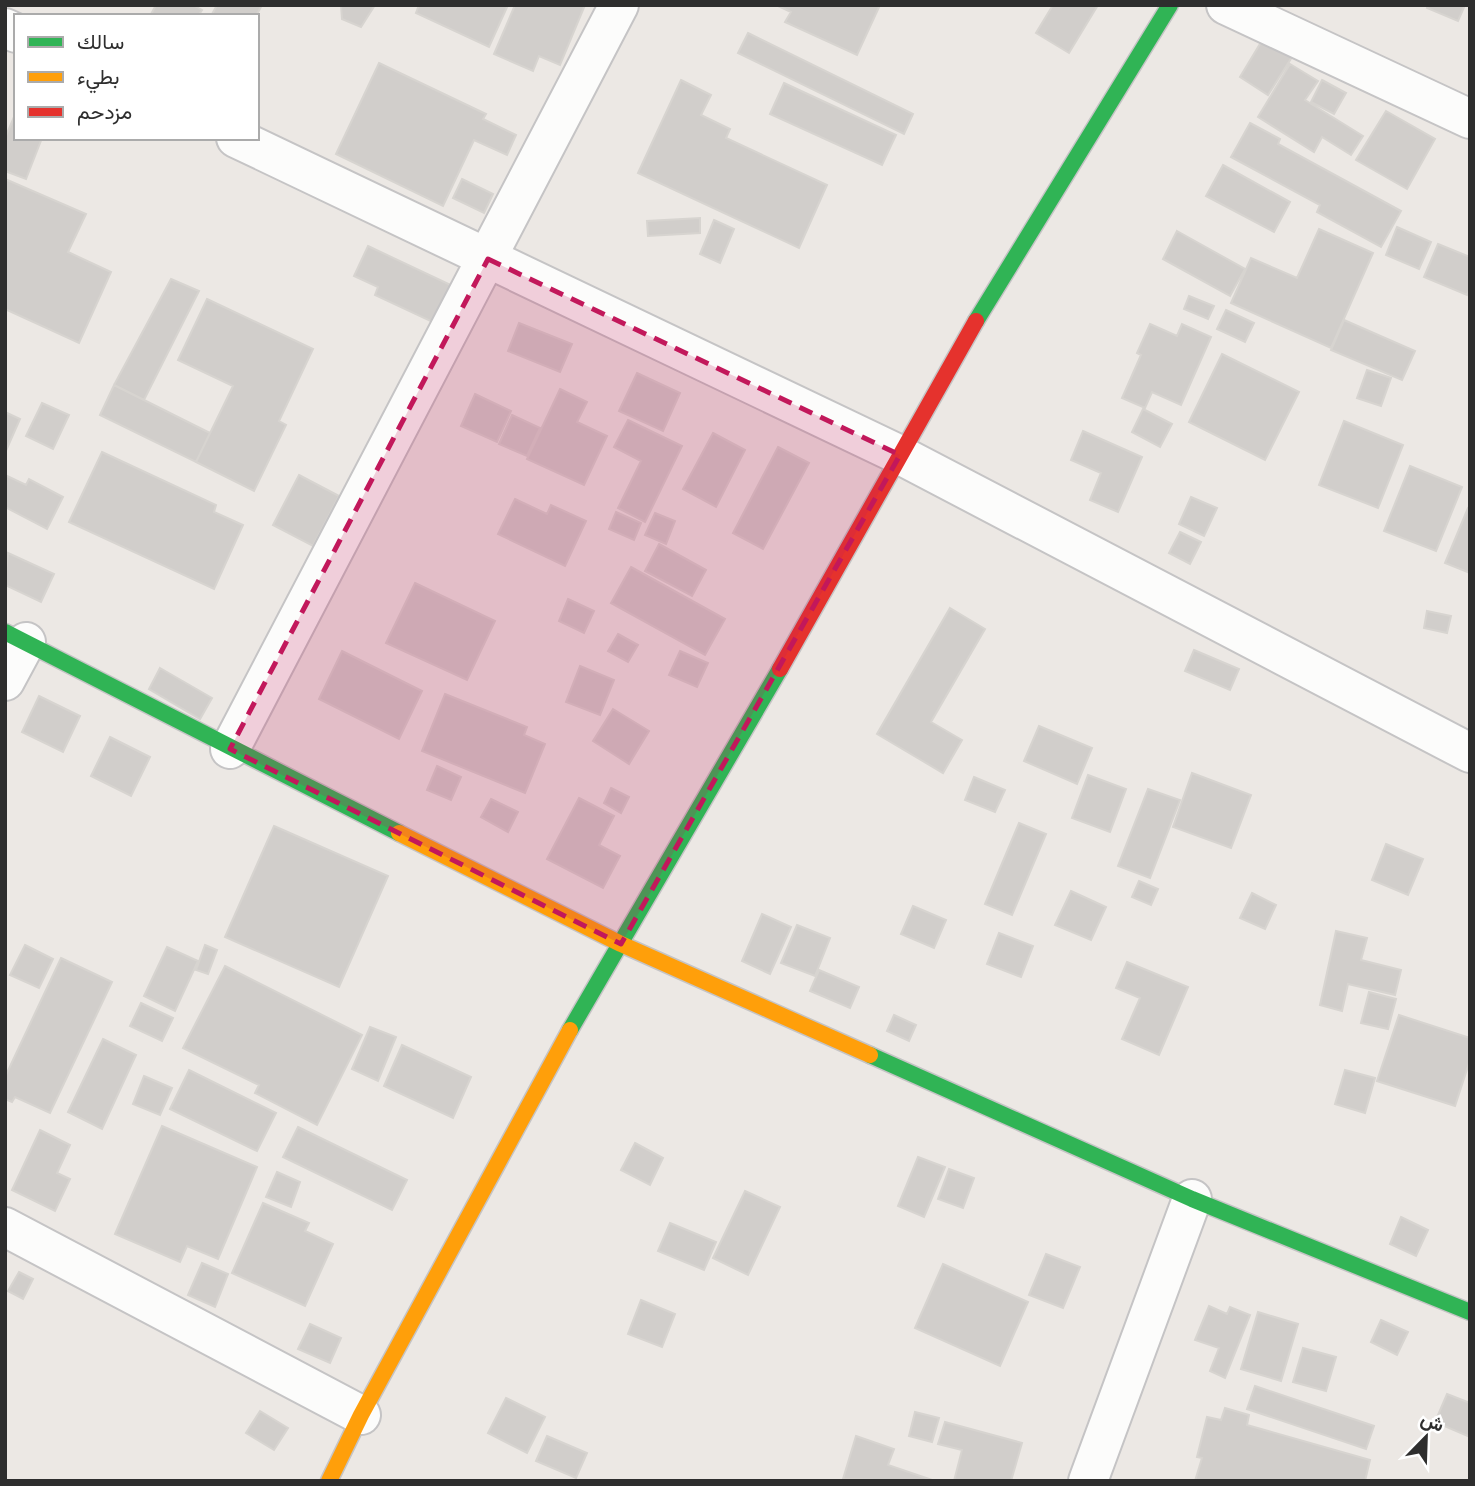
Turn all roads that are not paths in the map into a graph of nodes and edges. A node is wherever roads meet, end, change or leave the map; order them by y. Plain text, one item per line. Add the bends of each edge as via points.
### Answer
1 (619, 5) edge
2 (1170, 5) edge
3 (1226, 5) edge
4 (1470, 118) edge
5 (240, 140) edge
6 (488, 259) junction
7 (900, 455) junction
8 (15, 637) edge
9 (5, 681) edge
10 (230, 749) junction
11 (1470, 753) edge
12 (621, 944) junction
13 (1192, 1199) junction
14 (5, 1227) edge
15 (1470, 1312) edge
16 (361, 1415) junction
17 (329, 1481) edge
18 (1088, 1481) edge

1 - 6 street
2 - 7 street via 1005,270
3 - 4 street
5 - 6 street
6 - 7 street
6 - 10 street
7 - 11 street
7 - 12 street
8 - 9 street
8 - 10 street
10 - 12 street
12 - 13 street
12 - 16 street via 553,1059
13 - 15 street
13 - 18 street
14 - 16 street
16 - 17 street

